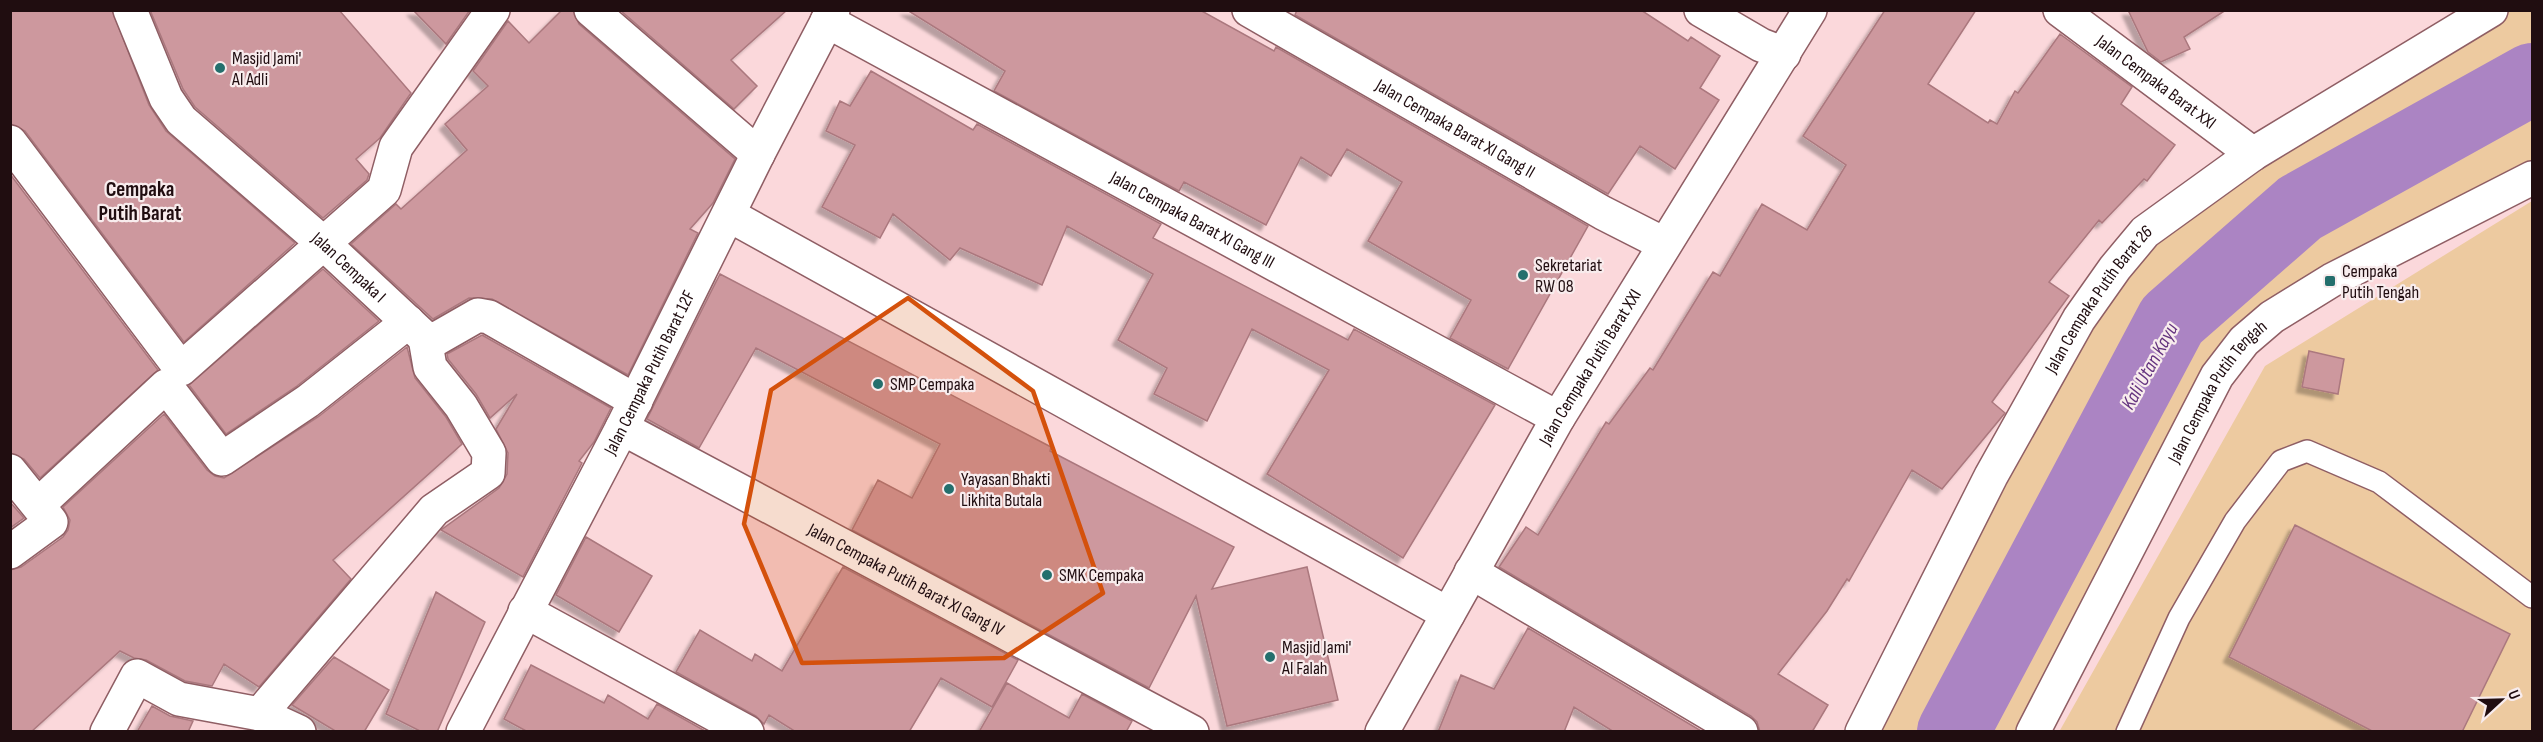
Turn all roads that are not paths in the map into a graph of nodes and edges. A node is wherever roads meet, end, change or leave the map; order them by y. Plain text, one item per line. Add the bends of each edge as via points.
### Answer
1 (130, 10) edge
2 (493, 10) edge
3 (591, 10) edge
4 (1249, 10) edge
5 (1701, 10) edge
6 (1810, 10) edge
7 (2060, 10) edge
8 (2490, 10) edge
9 (830, 16) edge
10 (1784, 54) junction
11 (10, 142) edge
12 (758, 154) junction
13 (2253, 154) junction
14 (2532, 178) edge
15 (729, 215) junction
16 (322, 242) junction
17 (1664, 244) junction
18 (416, 330) junction
19 (174, 378) junction
20 (629, 415) junction
21 (1558, 418) junction
22 (10, 471) edge
23 (39, 504) junction
24 (10, 552) edge
25 (1471, 572) junction
26 (2532, 597) edge
27 (525, 611) junction
28 (1448, 614) junction
29 (260, 714) junction
30 (107, 732) edge
31 (299, 732) edge
32 (463, 732) edge
33 (747, 732) edge
34 (1192, 732) edge
35 (1382, 732) edge
36 (1741, 732) edge
37 (1863, 732) edge
38 (2034, 732) edge
39 (2127, 732) edge

1 - 16 street, Jalan Cempaka I via 166,98 182,120
2 - 16 street via 396,147 384,190
3 - 12 street
4 - 17 street, Jalan Cempaka Barat XI Gang II
5 - 10 street
6 - 10 street, Jalan Cempaka Putih Barat XXI
7 - 13 street, Jalan Cempaka Barat XXI
8 - 13 street, Jalan Cempaka Putih Barat 26
9 - 12 street, Jalan Cempaka Putih Barat 12F
9 - 21 street, Jalan Cempaka Barat XI Gang III
10 - 17 street, Jalan Cempaka Putih Barat XXI
11 - 19 street
12 - 15 street, Jalan Cempaka Putih Barat 12F
13 - 37 street, Jalan Cempaka Putih Barat 26 via 2145,232 2079,319 1991,476
14 - 38 street, Jalan Cempaka Putih Tengah via 2332,280 2272,317 2244,341 2217,376
15 - 20 street, Jalan Cempaka Putih Barat 12F
15 - 28 street
16 - 18 street, Jalan Cempaka I
16 - 19 street
17 - 21 street, Jalan Cempaka Putih Barat XXI
18 - 19 street via 222,459
18 - 20 street via 436,339 478,315 489,317
18 - 29 street via 430,367 489,453 488,473 434,510
19 - 23 street
20 - 27 street, Jalan Cempaka Putih Barat 12F
20 - 34 street, Jalan Cempaka Putih Barat XI Gang IV
21 - 25 street, Jalan Cempaka Putih Barat XXI
22 - 23 street
23 - 24 street via 51,522
25 - 28 street, Jalan Cempaka Putih Barat XXI
25 - 36 street
26 - 39 lane via 2379,482 2307,451 2281,461 2235,521 2179,618
27 - 32 street, Jalan Cempaka Putih Barat 12F
27 - 33 street
28 - 35 street, Jalan Cempaka Putih Barat XXI
29 - 30 street via 179,699 137,676
29 - 31 street

